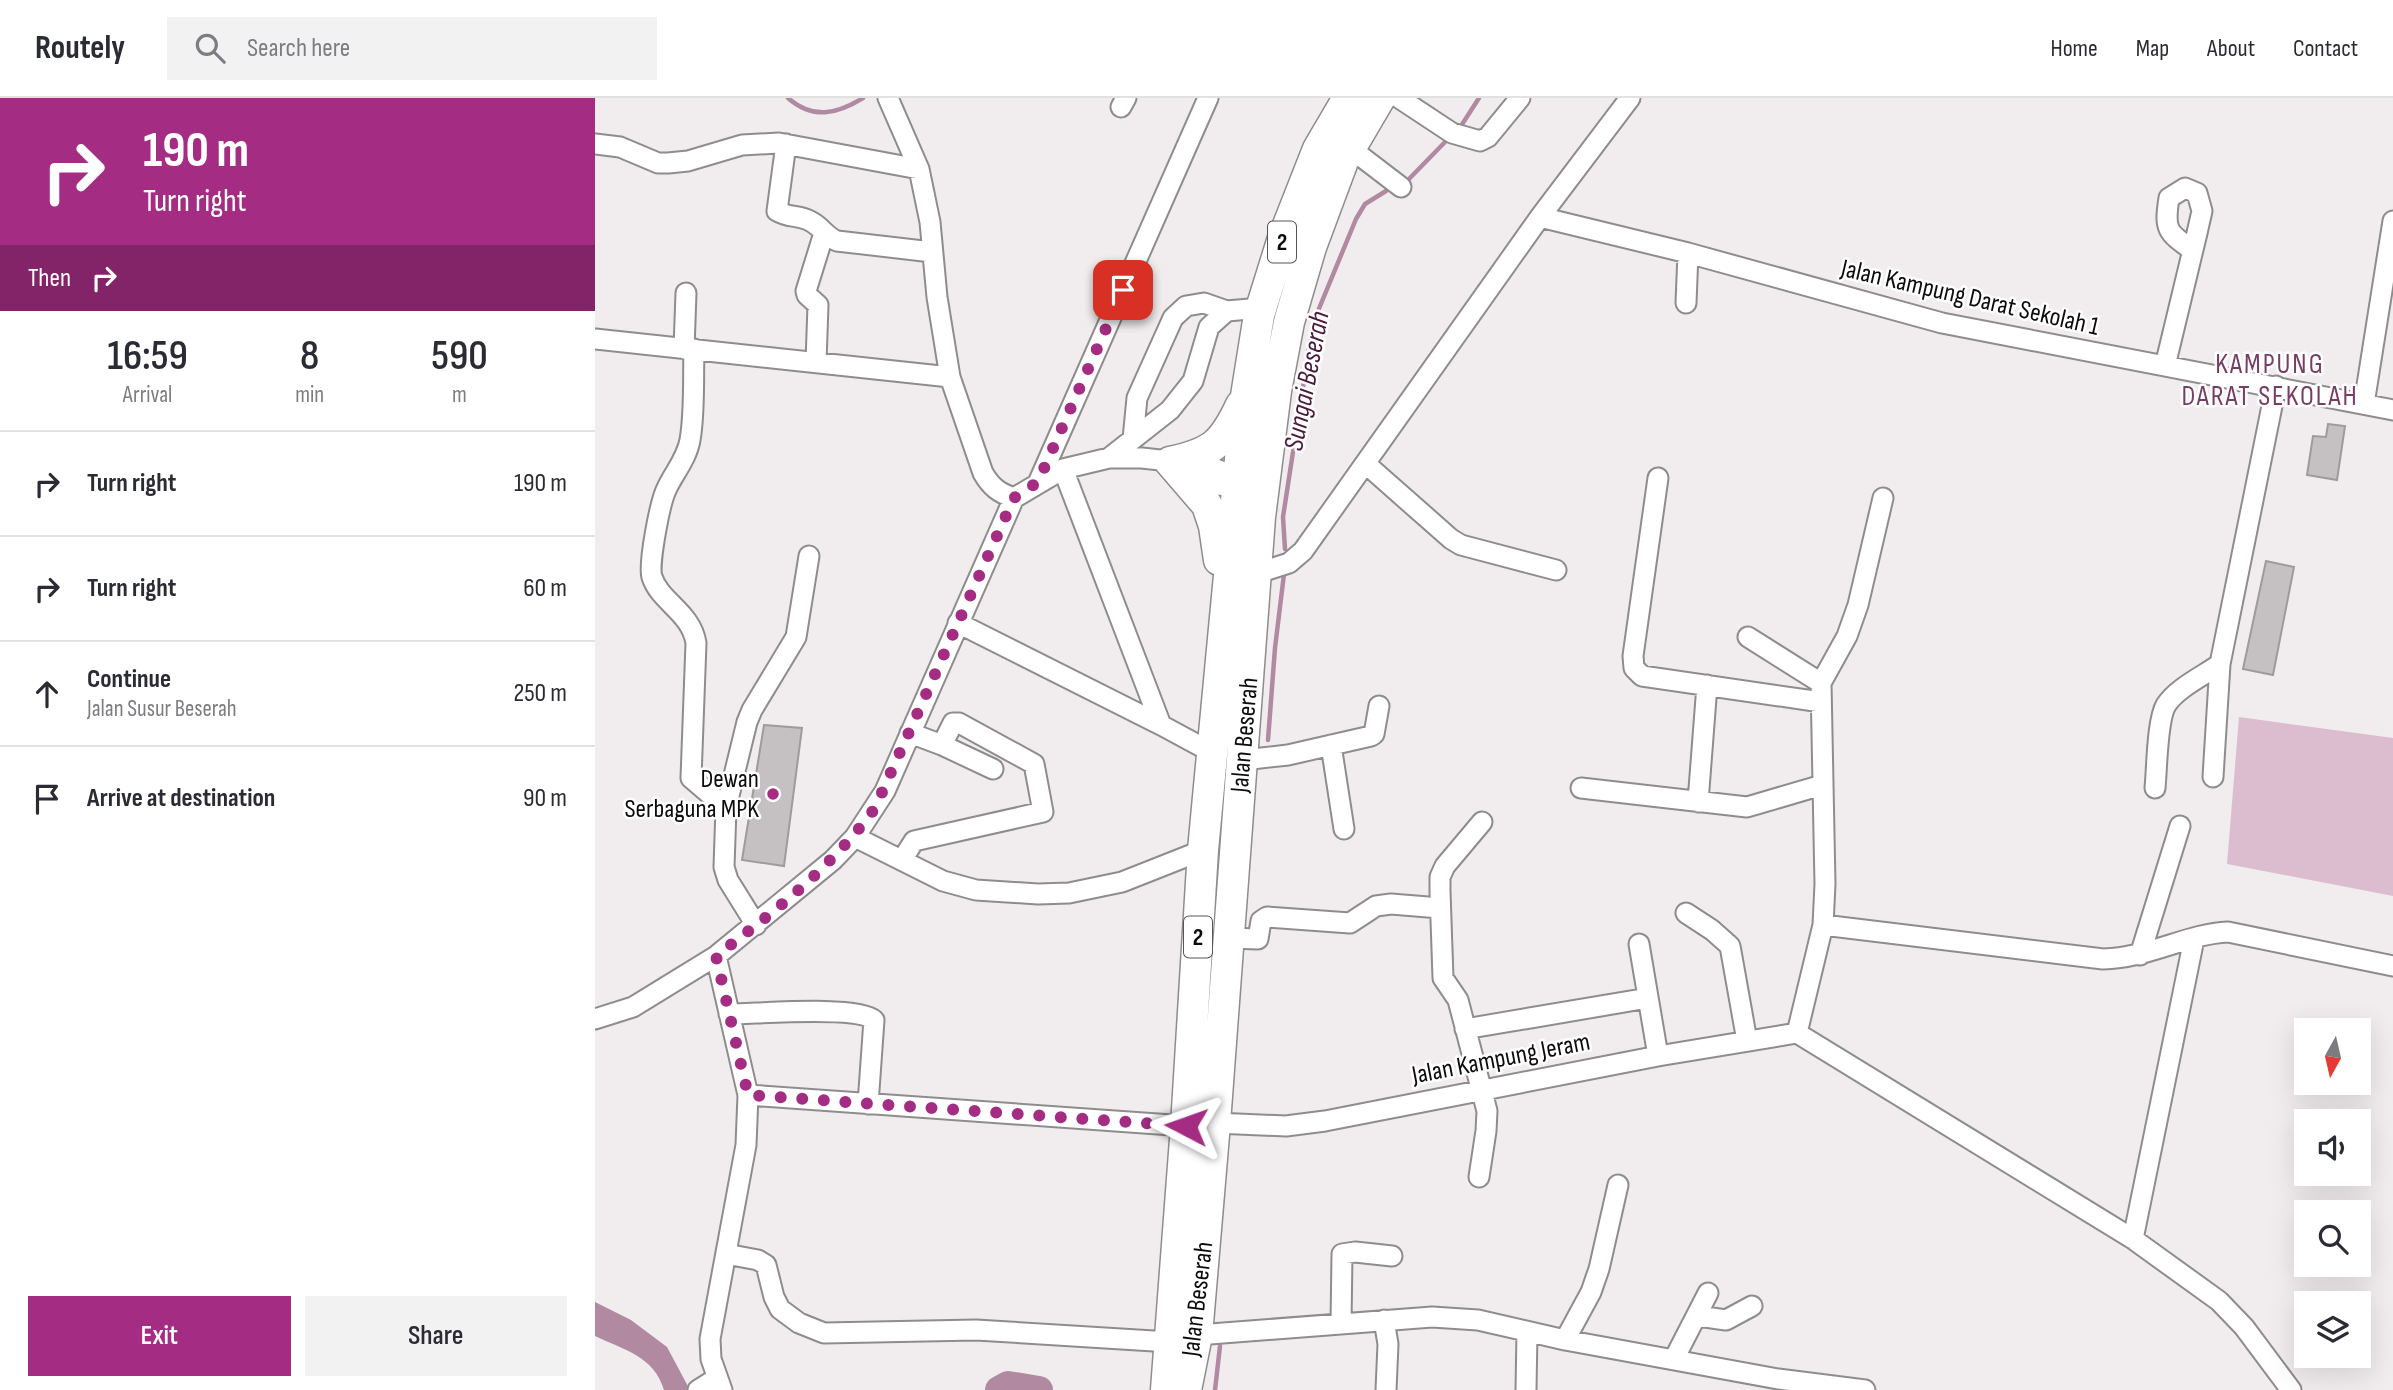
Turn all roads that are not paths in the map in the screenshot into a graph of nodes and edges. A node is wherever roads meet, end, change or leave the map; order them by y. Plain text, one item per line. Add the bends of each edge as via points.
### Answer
1 (888, 98) edge
2 (1208, 98) edge
3 (1348, 98) edge
4 (1380, 98) edge
5 (1399, 98) edge
6 (1520, 98) edge
7 (1630, 98) edge
8 (595, 144) edge
9 (786, 144) junction
10 (1350, 148) junction
11 (919, 169) junction
12 (1401, 187) dead end
13 (1540, 217) junction
14 (2393, 220) edge
15 (824, 233) junction
16 (2192, 250) dead end
17 (932, 252) junction
18 (1688, 253) junction
19 (686, 293) dead end
20 (1686, 303) dead end
21 (1261, 308) junction
22 (1227, 311) junction
23 (595, 339) edge
24 (689, 349) junction
25 (816, 362) junction
26 (2165, 366) junction
27 (950, 377) junction
28 (2276, 386) junction
29 (1246, 396) junction
30 (2364, 404) junction
31 (2393, 410) edge
32 (1133, 439) junction
33 (1109, 458) junction
34 (1170, 462) junction
35 (1267, 463) junction
36 (1366, 464) junction
37 (1063, 469) junction
38 (1658, 478) dead end
39 (1038, 482) junction
40 (1237, 484) junction
41 (1014, 498) junction
42 (1883, 498) dead end
43 (1260, 517) junction
44 (809, 556) dead end
45 (1556, 570) dead end
46 (1258, 573) junction
47 (1226, 609) junction
48 (958, 623) junction
49 (1748, 637) dead end
50 (2220, 664) junction
51 (1707, 685) junction
52 (1821, 692) junction
53 (1379, 706) dead end
54 (1161, 725) junction
55 (910, 733) junction
56 (942, 745) junction
57 (1331, 745) junction
58 (1211, 752) junction
59 (1243, 760) junction
60 (993, 769) dead end
61 (2213, 777) dead end
62 (1822, 785) junction
63 (1581, 788) dead end
64 (2155, 788) dead end
65 (1698, 802) junction
66 (726, 808) junction
67 (1482, 822) dead end
68 (2180, 826) dead end
69 (1344, 829) dead end
70 (855, 837) junction
71 (1203, 850) junction
72 (902, 860) junction
73 (1440, 908) junction
74 (1686, 913) dead end
75 (756, 925) junction
76 (1823, 925) junction
77 (1229, 938) junction
78 (2194, 939) junction
79 (1639, 944) dead end
80 (2140, 955) junction
81 (716, 956) junction
82 (2393, 966) edge
83 (1648, 998) junction
84 (729, 1014) junction
85 (595, 1019) edge
86 (1465, 1029) junction
87 (1797, 1033) junction
88 (1747, 1041) junction
89 (1658, 1056) junction
90 (1482, 1089) junction
91 (748, 1095) junction
92 (868, 1104) junction
93 (1215, 1123) junction
94 (1186, 1126) junction
95 (1479, 1177) dead end
96 (1618, 1185) dead end
97 (2133, 1239) junction
98 (726, 1254) junction
99 (1392, 1256) dead end
100 (1708, 1293) dead end
101 (1752, 1306) dead end
102 (1697, 1316) junction
103 (1384, 1320) junction
104 (1341, 1324) junction
105 (1527, 1332) junction
106 (1184, 1339) junction
107 (1565, 1340) junction
108 (1674, 1359) junction
109 (710, 1386) edge
110 (1166, 1390) edge
111 (1186, 1390) edge
112 (1386, 1390) edge
113 (1526, 1390) edge
114 (1864, 1390) edge
115 (2291, 1390) edge

1 - 11 street
2 - 39 street
3 - 21 highway, Jalan Beserah / 2 via 1318,149
4 - 10 highway, Jalan Beserah / 2
5 - 6 street via 1452,133 1480,141
7 - 13 street
8 - 9 street via 668,163 751,144
9 - 11 street
9 - 15 street via 777,211 810,221
10 - 12 street
10 - 35 highway, Jalan Beserah / 2 via 1311,247 1289,322
11 - 17 street
13 - 18 street, Jalan Kampung Darat Sekolah 1
13 - 36 street
14 - 30 street
15 - 17 street via 837,241
15 - 25 street via 806,291 818,306
16 - 26 street
17 - 27 street
18 - 20 street
18 - 26 street, Jalan Kampung Darat Sekolah 1 via 1942,323
19 - 24 street
21 - 22 street
21 - 29 highway, Jalan Beserah / 2
22 - 32 street via 1209,327 1193,381 1170,410
22 - 32 street via 1204,303 1185,306 1173,318 1137,398
23 - 24 street
24 - 25 street
24 - 66 street via 690,440 663,497 651,565 657,586 690,624 696,643 691,778
25 - 27 street
26 - 28 street, Jalan Kampung Darat Sekolah 1
27 - 41 street via 983,473 999,493
28 - 30 street, Jalan Kampung Darat Sekolah 1
28 - 50 street
29 - 34 highway via 1234,421 1211,448 1199,456
29 - 40 highway, Jalan Beserah / 2
30 - 31 street, Jalan Kampung Darat Sekolah 1
32 - 33 street
33 - 34 street
33 - 37 street
34 - 40 street via 1213,468
34 - 47 highway via 1207,505
35 - 40 highway
35 - 43 highway, Jalan Beserah / 2
36 - 45 street via 1461,545
36 - 46 street via 1303,551 1289,564
37 - 39 street
37 - 54 street
38 - 51 street via 1634,668 1642,676
39 - 41 street
40 - 43 highway
40 - 47 highway, Jalan Beserah / 2
41 - 48 street
42 - 52 street via 1856,613
43 - 46 highway, Jalan Beserah / 2
44 - 66 street via 796,637 752,710
46 - 59 highway, Jalan Beserah / 2
47 - 58 highway, Jalan Beserah / 2
48 - 54 street
48 - 55 street
49 - 52 street
50 - 61 street
50 - 64 street via 2164,707
51 - 52 street
51 - 65 street
52 - 62 street
53 - 57 street via 1374,734
54 - 58 street
55 - 56 street
55 - 70 street via 885,791
56 - 60 street
56 - 72 street via 953,723 959,723 1034,764 1043,812 914,841
57 - 59 street
57 - 69 street
58 - 71 highway, Jalan Beserah / 2
59 - 77 highway, Jalan Beserah / 2
62 - 65 street via 1747,807
62 - 76 street
63 - 65 street
66 - 75 street via 724,867
67 - 73 street via 1445,866 1440,877
68 - 80 street
70 - 72 street
70 - 75 street
71 - 72 street via 1122,882 1069,893 976,890 943,881
71 - 94 highway, Jalan Beserah / 2
73 - 77 street via 1376,906 1350,923 1267,917 1261,921 1258,939
73 - 86 street via 1443,978 1458,1000
74 - 88 street via 1730,946
75 - 81 street
76 - 80 street via 2103,959
76 - 87 street
77 - 93 highway, Jalan Beserah / 2
78 - 80 street
78 - 82 street via 2228,932
78 - 97 street
79 - 83 street
81 - 84 street
81 - 85 street via 633,1007
83 - 86 street
83 - 89 street
84 - 91 street
84 - 92 street via 868,1015 874,1020
86 - 90 street
87 - 88 street, Jalan Kampung Jeram
87 - 97 street
88 - 89 street, Jalan Kampung Jeram
89 - 90 street, Jalan Kampung Jeram
90 - 93 street, Jalan Kampung Jeram via 1286,1126
90 - 95 street via 1487,1111
91 - 92 street
91 - 98 street via 746,1145
92 - 94 street
93 - 106 highway, Jalan Beserah / 2
94 - 106 highway, Jalan Beserah / 2
96 - 107 street via 1599,1269
97 - 115 street via 2219,1301
98 - 106 street via 766,1265 780,1309 824,1333 976,1330
98 - 109 street via 710,1339
99 - 104 street via 1342,1254
100 - 102 street
101 - 102 street via 1726,1320
102 - 108 street
103 - 104 street
103 - 105 street via 1431,1317
103 - 112 street
104 - 106 street
105 - 107 street
105 - 113 street
106 - 110 highway, Jalan Beserah / 2
106 - 111 highway, Jalan Beserah / 2
107 - 108 street
108 - 114 street

